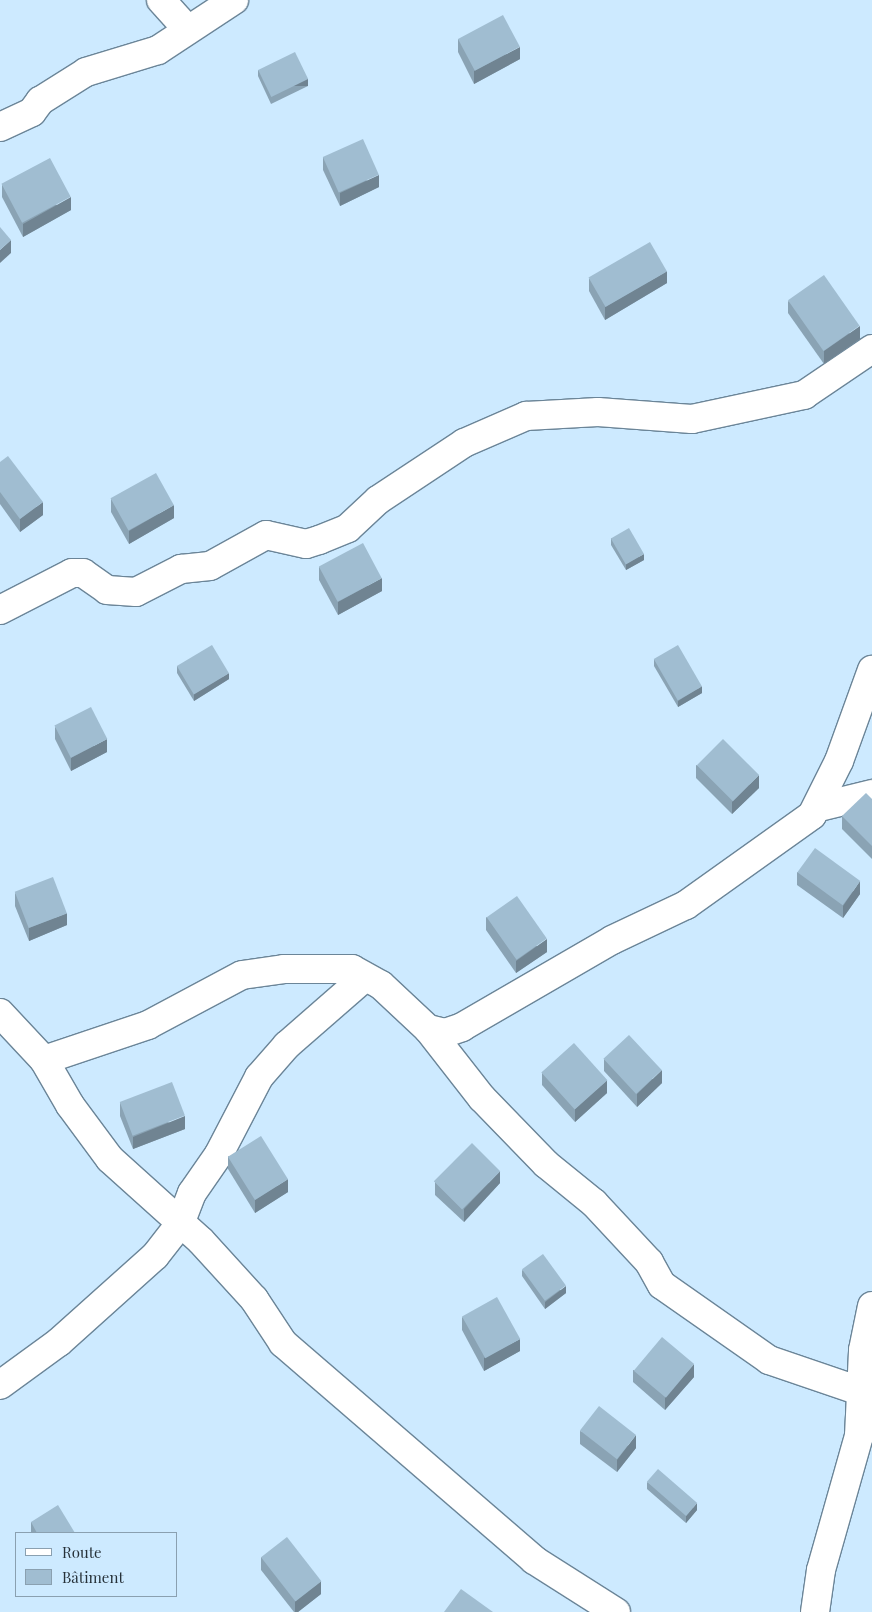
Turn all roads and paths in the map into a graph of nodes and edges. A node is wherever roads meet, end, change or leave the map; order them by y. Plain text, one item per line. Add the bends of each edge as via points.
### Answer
1 (161, 0) edge
2 (234, 0) edge
3 (186, 28) junction
4 (0, 127) edge
5 (872, 349) edge
6 (0, 610) edge
7 (872, 670) edge
8 (872, 794) edge
9 (819, 807) junction
10 (365, 977) junction
11 (0, 1013) edge
12 (428, 1029) junction
13 (44, 1060) junction
14 (180, 1224) junction
15 (872, 1306) edge
16 (0, 1385) edge
17 (865, 1400) edge
18 (616, 1612) edge
19 (815, 1612) edge

1 - 3 street
2 - 3 street
3 - 4 street via 158,50 86,72 40,101 32,112
5 - 6 street via 804,395 692,419 598,412 526,416 464,443 386,494 348,528 319,540 306,544 266,535 210,566 181,569 136,592 107,590 83,572 72,573
7 - 9 street
8 - 9 street
9 - 12 street via 686,905 612,940 462,1027 445,1033
10 - 12 street via 381,985
10 - 13 street via 352,969 284,969 242,975 148,1025
10 - 14 street via 287,1044 259,1077 219,1154 192,1193
11 - 13 street
12 - 17 street via 482,1098 546,1164 594,1203 649,1262 662,1285 769,1360
13 - 14 street via 70,1105 110,1159
14 - 16 street via 130,1282
14 - 18 street via 254,1299 282,1342 534,1560
15 - 17 street
17 - 19 street via 851,1474 822,1570

